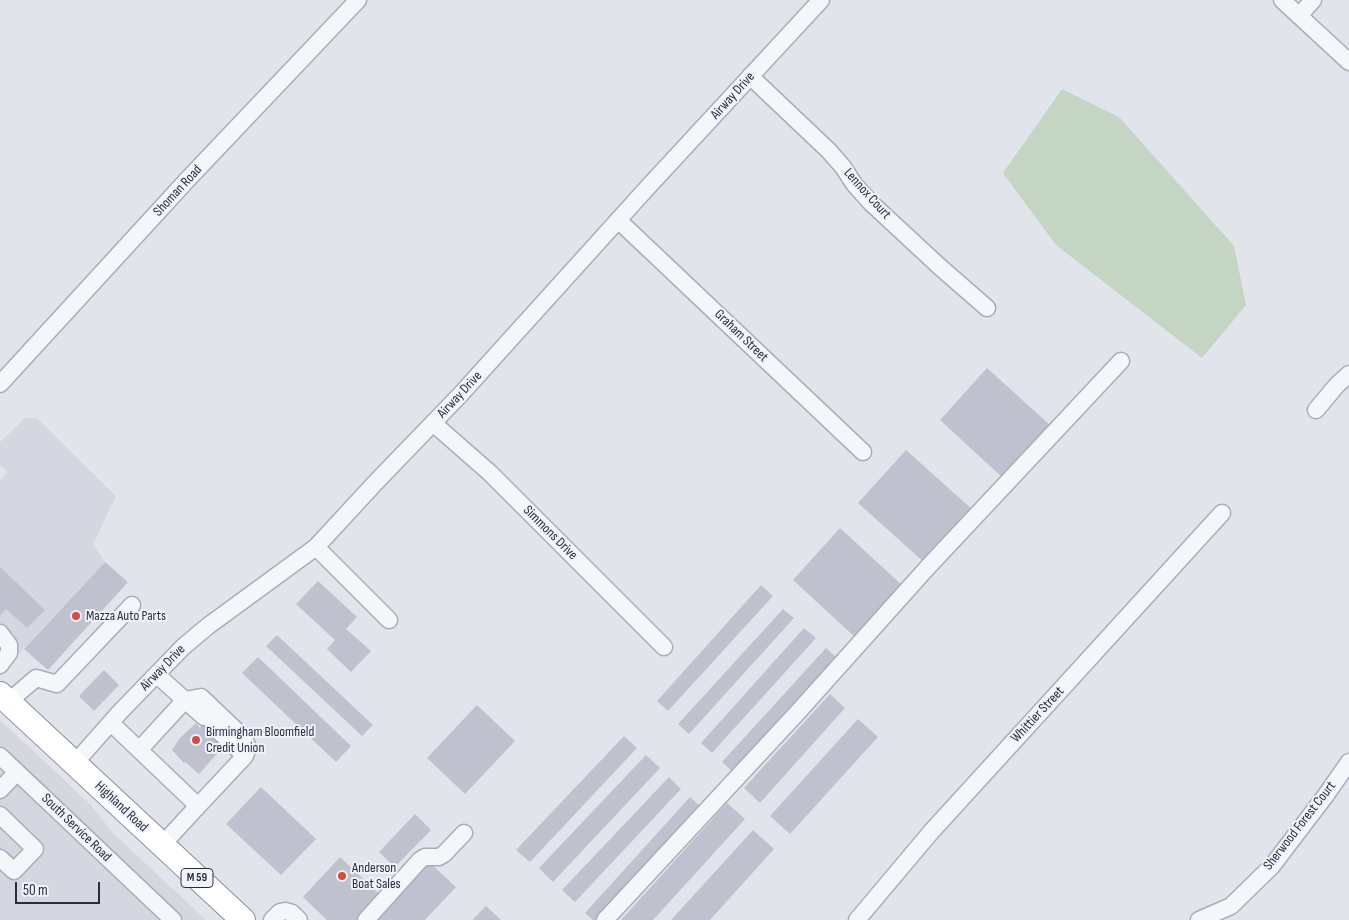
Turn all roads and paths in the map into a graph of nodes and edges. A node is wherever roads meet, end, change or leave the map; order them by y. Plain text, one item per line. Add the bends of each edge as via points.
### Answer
1 (358, 0) edge
2 (821, 0) edge
3 (1313, 0) edge
4 (1292, 6) edge
5 (1349, 62) edge
6 (750, 76) junction
7 (618, 220) junction
8 (987, 308) dead end
9 (1121, 360) dead end
10 (1349, 374) edge
11 (0, 384) edge
12 (1316, 410) dead end
13 (433, 423) junction
14 (863, 452) dead end
15 (1222, 513) dead end
16 (316, 547) junction
17 (132, 604) dead end
18 (389, 620) dead end
19 (0, 633) edge
20 (664, 647) dead end
21 (0, 665) edge
22 (157, 675) junction
23 (4, 698) edge
24 (185, 700) junction
25 (111, 723) junction
26 (139, 750) junction
27 (0, 756) edge
28 (245, 756) junction
29 (1349, 762) edge
30 (74, 764) junction
31 (17, 772) junction
32 (0, 790) edge
33 (198, 806) junction
34 (0, 816) edge
35 (464, 833) dead end
36 (162, 845) junction
37 (0, 858) edge
38 (173, 920) edge
39 (243, 920) edge
40 (272, 920) edge
41 (299, 920) edge
42 (366, 920) edge
43 (605, 920) edge
44 (857, 920) edge
45 (1198, 920) edge

1 - 11 street, Shoman Road
2 - 6 street, Airway Drive
3 - 4 street
4 - 5 street
6 - 7 street, Airway Drive
6 - 8 street, Lennox Court via 829,152 871,203
7 - 13 street, Airway Drive
7 - 14 street, Graham Street
9 - 43 street
10 - 12 street
13 - 16 street, Airway Drive
13 - 20 street, Simmons Drive via 490,473
15 - 44 street, Whittier Street via 944,818
16 - 18 street
16 - 22 street, Airway Drive via 208,626
17 - 23 street via 57,684 36,678
19 - 21 street via 9,645 9,653
22 - 24 street
22 - 25 street, Airway Drive
23 - 30 highway, Highland Road / M 59
24 - 26 street
24 - 28 street
24 - 28 street via 201,697 244,738 248,748
25 - 26 street
25 - 30 street, Airway Drive
26 - 33 street
27 - 31 street, South Service Road
28 - 33 street
29 - 45 street, Sherwood Forest Court via 1272,866 1231,906
30 - 36 highway, Highland Road / M 59
31 - 32 street
31 - 38 street, South Service Road
33 - 36 street
34 - 37 street via 35,848 14,871
35 - 42 street via 444,854 420,860
36 - 39 highway, Highland Road / M 59
40 - 41 street via 285,911

